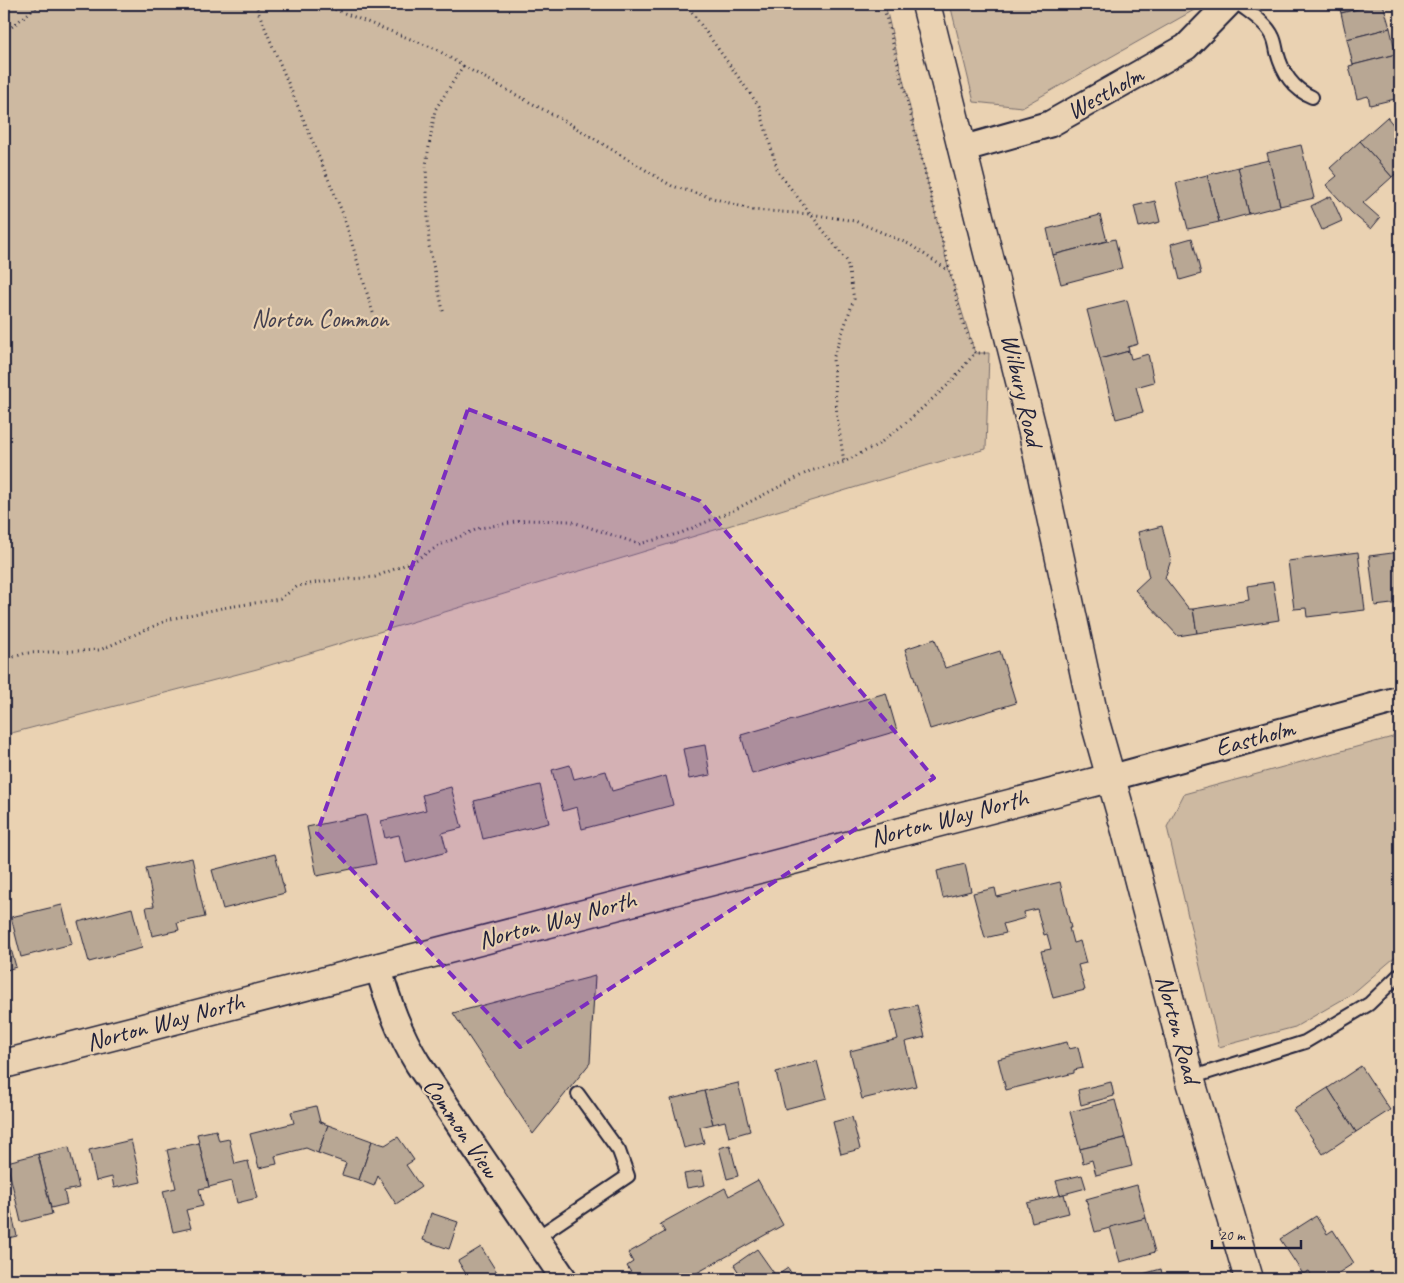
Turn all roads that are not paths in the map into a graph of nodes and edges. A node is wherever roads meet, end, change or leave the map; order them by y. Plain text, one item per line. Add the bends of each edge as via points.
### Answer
1 (926, 4) edge
2 (1228, 4) edge
3 (1239, 4) edge
4 (1312, 97) dead end
5 (962, 149) junction
6 (1400, 699) edge
7 (1110, 778) junction
8 (378, 967) junction
9 (1400, 974) edge
10 (4, 1064) edge
11 (1190, 1078) junction
12 (578, 1094) dead end
13 (536, 1238) junction
14 (564, 1279) edge
15 (1249, 1279) edge

1 - 5 street, Wilbury Road
2 - 5 street, Westholm via 1186,47 1050,124
3 - 4 lane via 1273,36 1283,70 1292,84
5 - 7 street, Wilbury Road via 1033,433
6 - 7 street, Eastholm
7 - 8 street, Norton Way North
7 - 11 street, Norton Road
8 - 10 street, Norton Way North
8 - 13 street, Common View via 404,1042
9 - 11 lane via 1369,1004 1305,1042
11 - 15 street, Norton Road
12 - 13 lane via 619,1151 628,1176
13 - 14 street, Common View

